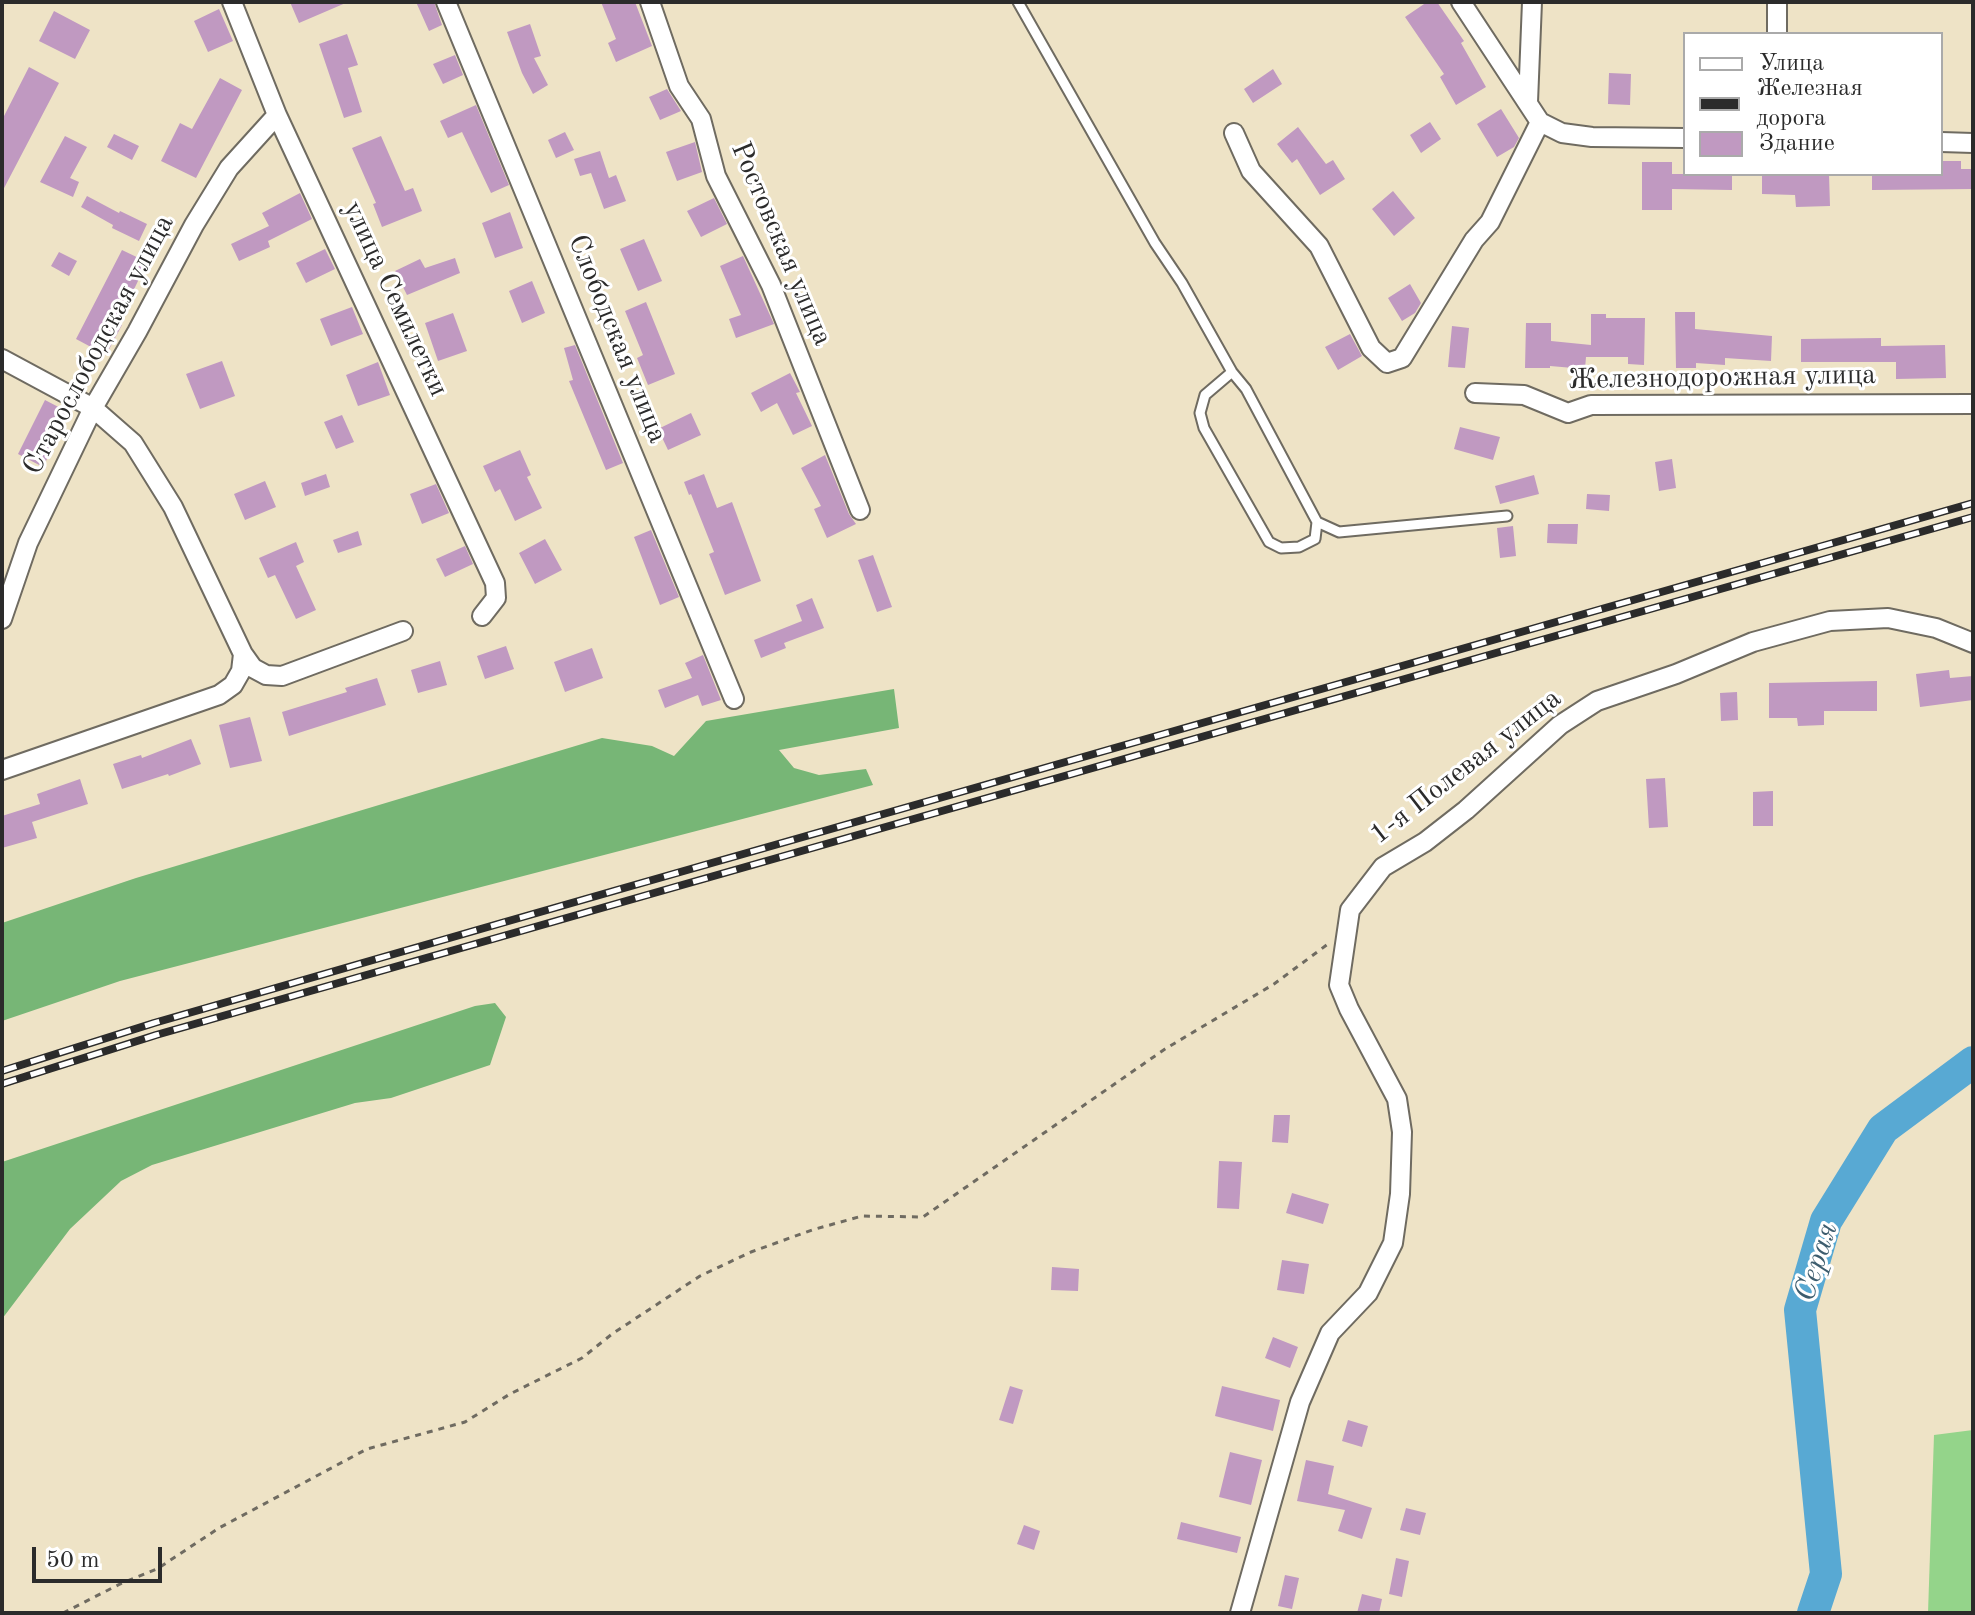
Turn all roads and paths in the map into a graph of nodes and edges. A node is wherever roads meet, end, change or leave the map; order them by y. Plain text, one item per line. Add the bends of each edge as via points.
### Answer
1 (232, 2) edge
2 (446, 2) edge
3 (650, 2) edge
4 (1018, 2) edge
5 (1461, 2) edge
6 (1532, 2) edge
7 (1777, 2) edge
8 (1777, 32) edge
9 (1528, 102) junction
10 (277, 115) junction
11 (1540, 122) junction
12 (1234, 133) dead end
13 (1683, 138) edge
14 (1943, 142) edge
15 (1973, 143) edge
16 (2, 359) edge
17 (1232, 372) junction
18 (1475, 393) dead end
19 (1973, 404) edge
20 (93, 408) junction
21 (860, 510) dead end
22 (1507, 516) dead end
23 (1317, 522) junction
24 (482, 616) dead end
25 (2, 619) edge
26 (403, 631) dead end
27 (1973, 643) edge
28 (243, 654) junction
29 (734, 699) dead end
30 (2, 770) edge
31 (1347, 930) junction
32 (63, 1613) edge
33 (1240, 1613) edge

1 - 10 street, улица Семилетки
2 - 29 street, Слободская улица
3 - 21 street, Ростовская улица via 679,86 701,119 716,176 771,285
4 - 17 lane
5 - 9 street
6 - 9 street
7 - 8 street
9 - 11 street
10 - 20 street, Старослободская улица via 229,168
10 - 24 street, улица Семилетки via 495,583 496,598
11 - 12 street via 1490,222 1402,358 1387,363 1371,348 1319,246 1251,171
11 - 13 street via 1562,133 1592,137
14 - 15 street
16 - 20 street
17 - 23 lane
17 - 23 lane via 1205,395 1200,413 1204,428 1269,542 1299,547 1315,539
18 - 19 street, Железнодорожная улица via 1524,395 1568,413 1591,405
20 - 25 street, Старослободская улица via 28,543
20 - 28 street via 133,443 173,507
22 - 23 lane via 1339,532
26 - 28 street via 282,676 253,668
27 - 31 street, 1-я Полевая улица via 1888,618 1830,621 1753,642 1597,701 1560,725 1425,842 1383,867 1350,910
28 - 30 street via 233,685 219,695
31 - 32 path via 923,1217 862,1216 712,1270 582,1358 465,1422 367,1449 219,1528 157,1569
31 - 33 street, 1-я Полевая улица via 1339,985 1397,1099 1402,1132 1393,1243 1368,1293 1330,1333 1300,1402

